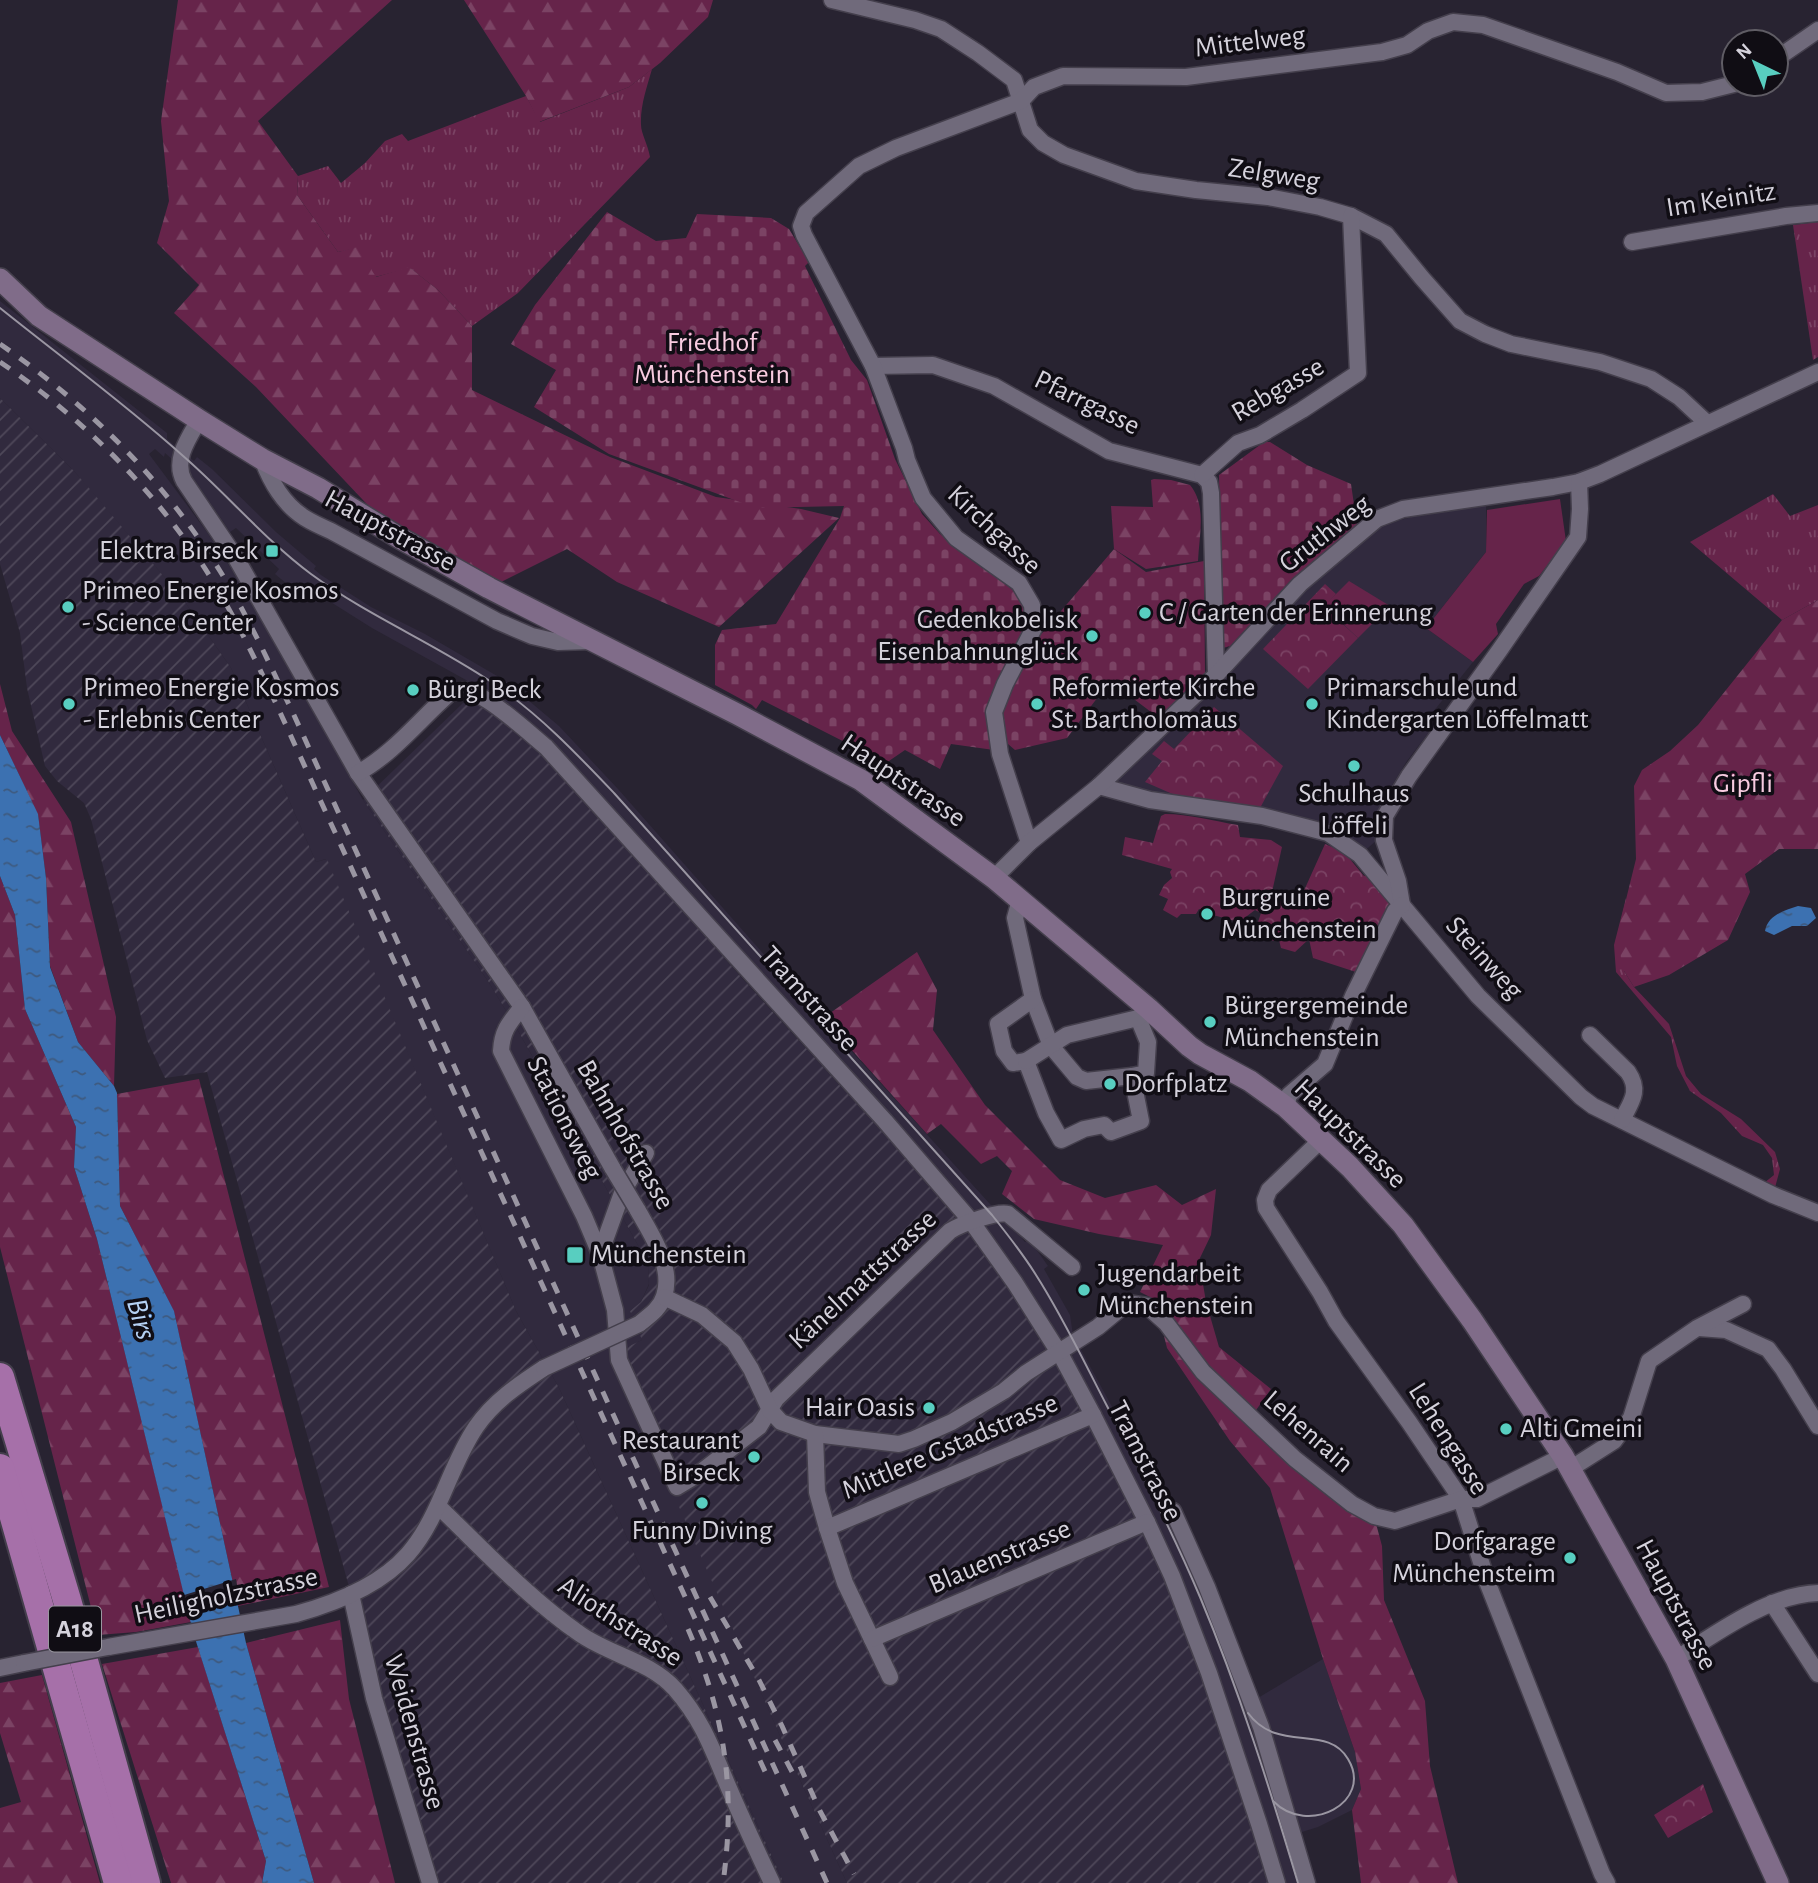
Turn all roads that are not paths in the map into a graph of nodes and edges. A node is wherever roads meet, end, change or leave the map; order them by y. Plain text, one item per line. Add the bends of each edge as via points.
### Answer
1 (832, 0) edge
2 (1818, 30) edge
3 (1790, 49) edge
4 (1720, 88) edge
5 (1021, 101) junction
6 (1818, 213) edge
7 (1351, 216) junction
8 (801, 226) joint
9 (1632, 242) dead end
10 (0, 279) edge
11 (873, 366) junction
12 (1818, 372) edge
13 (199, 420) junction
14 (1707, 423) junction
15 (262, 459) junction
16 (1202, 475) junction
17 (1579, 482) junction
18 (595, 640) junction
19 (1216, 675) junction
20 (358, 773) junction
21 (1099, 786) junction
22 (1029, 843) junction
23 (994, 878) junction
24 (1020, 900) junction
25 (1402, 905) junction
26 (1033, 999) junction
27 (522, 1007) junction
28 (1143, 1013) junction
29 (1590, 1035) dead end
30 (1051, 1046) junction
31 (1026, 1061) junction
32 (1132, 1076) junction
33 (1286, 1107) junction
34 (1622, 1120) junction
35 (1321, 1140) junction
36 (646, 1153) dead end
37 (1818, 1213) edge
38 (971, 1221) junction
39 (600, 1254) junction
40 (1072, 1267) dead end
41 (664, 1297) junction
42 (1742, 1304) dead end
43 (1697, 1328) junction
44 (1058, 1351) junction
45 (0, 1377) edge
46 (770, 1410) junction
47 (1093, 1415) junction
48 (1818, 1426) edge
49 (815, 1434) junction
50 (1567, 1462) junction
51 (0, 1468) edge
52 (1461, 1499) junction
53 (438, 1506) junction
54 (1173, 1511) dead end
55 (1147, 1522) junction
56 (827, 1528) junction
57 (1818, 1593) edge
58 (351, 1594) junction
59 (1772, 1603) junction
60 (872, 1639) junction
61 (1676, 1659) junction
62 (0, 1668) edge
63 (1818, 1674) edge
64 (890, 1677) dead end
65 (117, 1883) edge
66 (146, 1883) edge
67 (430, 1883) edge
68 (772, 1883) edge
69 (1276, 1883) edge
70 (1307, 1883) edge
71 (1607, 1883) edge
72 (1778, 1883) edge

1 - 5 street, Zelgweg via 941,29 1014,80
2 - 3 street
4 - 5 street, Mittelweg via 1666,93 1483,25 1453,22 1382,52 1186,77 1063,76 1034,87
5 - 7 street, Zelgweg via 1030,130 1043,143 1136,181 1268,197
5 - 8 street, Mittelweg via 859,166 806,213
6 - 9 street, Im Keinitz
7 - 14 street, Zelgweg via 1386,234 1460,321 1511,344 1600,362 1651,379
7 - 16 street, Rebgasse via 1358,373 1260,435 1238,443
8 - 11 street, Kirchgasse
10 - 13 main road, Hauptstrasse via 39,316
11 - 16 street, Pfarrgasse via 933,365 994,386 1109,451
11 - 22 street, Kirchgasse via 923,498 956,538 1019,583 1032,605 1034,628 994,712 1000,754
12 - 14 street, Gruthweg
13 - 15 main road, Hauptstrasse
13 - 20 street via 182,454 181,476 236,558
14 - 17 street, Gruthweg
15 - 18 main road, Hauptstrasse via 489,588
15 - 18 street, Hauptstrasse via 271,483 304,518 532,636 558,642
16 - 19 street via 1212,493
17 - 19 street, Gruthweg via 1403,509 1377,519 1300,584
17 - 25 street via 1578,537 1385,816 1384,840
18 - 23 main road, Hauptstrasse via 861,780
19 - 21 street, Gruthweg
20 - 27 street, Bahnhofstrasse
20 - 38 street, Tramstrasse via 391,750 450,693 470,691 502,712 546,747
21 - 22 street, Gruthweg
21 - 25 street, Steinweg via 1328,833 1360,855
22 - 23 street, Gruthweg
23 - 24 main road, Hauptstrasse
24 - 26 street via 1015,918
24 - 28 main road, Hauptstrasse
25 - 33 street via 1353,996 1325,1064 1289,1095
25 - 34 street, Steinweg via 1502,1020 1581,1097
26 - 30 street
26 - 31 street via 998,1024 1004,1051 1013,1063
27 - 39 street, Stationsweg via 502,1036 501,1051
27 - 41 street, Bahnhofstrasse, bridge via 653,1239 667,1277
28 - 30 street via 1068,1035
28 - 32 street via 1148,1042 1146,1073
28 - 33 main road, Hauptstrasse
29 - 34 street via 1632,1079 1635,1090
30 - 31 street
30 - 32 street via 1077,1077 1086,1081
31 - 32 street via 1061,1140 1084,1129 1104,1125 1111,1132 1140,1121
33 - 35 main road, Hauptstrasse
34 - 37 street, Steinweg
35 - 50 main road, Hauptstrasse via 1371,1189 1425,1253
35 - 52 street, Lehengasse via 1269,1190 1266,1208 1336,1321
36 - 39 street, Stationsweg via 622,1193
38 - 40 street, Känelmattstrasse via 1008,1214
38 - 44 street, Tramstrasse
38 - 46 street, Känelmattstrasse via 950,1231
39 - 46 street, Stationsweg via 615,1310 619,1360 677,1487 748,1437
41 - 46 street via 702,1315 734,1342
41 - 53 street, Heiligholzstrasse, bridge via 655,1312 639,1324 544,1368 495,1404 463,1451
42 - 43 street, Lehenrain
43 - 48 street via 1726,1330 1768,1349
43 - 50 street, Lehenrain via 1649,1361 1631,1418 1614,1441
44 - 47 street, Tramstrasse
44 - 49 street, Lehenrain via 1004,1391 914,1440 899,1444
44 - 52 street, Lehenrain via 1127,1303 1147,1306 1203,1372 1294,1459 1352,1504 1395,1521
45 - 66 highway, A18
46 - 49 street, Lehenrain via 780,1422
47 - 55 street, Tramstrasse
47 - 56 street, Mittlere Gstadstrasse
49 - 56 street via 817,1492
50 - 52 street, Lehenrain via 1477,1499
50 - 61 main road, Hauptstrasse
51 - 65 highway, A18
52 - 71 street, Lehengasse via 1488,1584
53 - 58 street, Heiligholzstrasse via 402,1560
53 - 68 street, Aliothstrasse via 580,1634 674,1687 708,1735
54 - 70 street, Tramstrasse via 1261,1727
55 - 60 street, Blauenstrasse
55 - 69 street, Tramstrasse via 1209,1673
56 - 60 street via 845,1583
57 - 59 street
58 - 62 street, Heiligholzstrasse, bridge via 296,1614
58 - 67 street, Weidenstrasse via 374,1698
59 - 61 street
59 - 63 street
60 - 64 street
61 - 72 main road, Hauptstrasse

